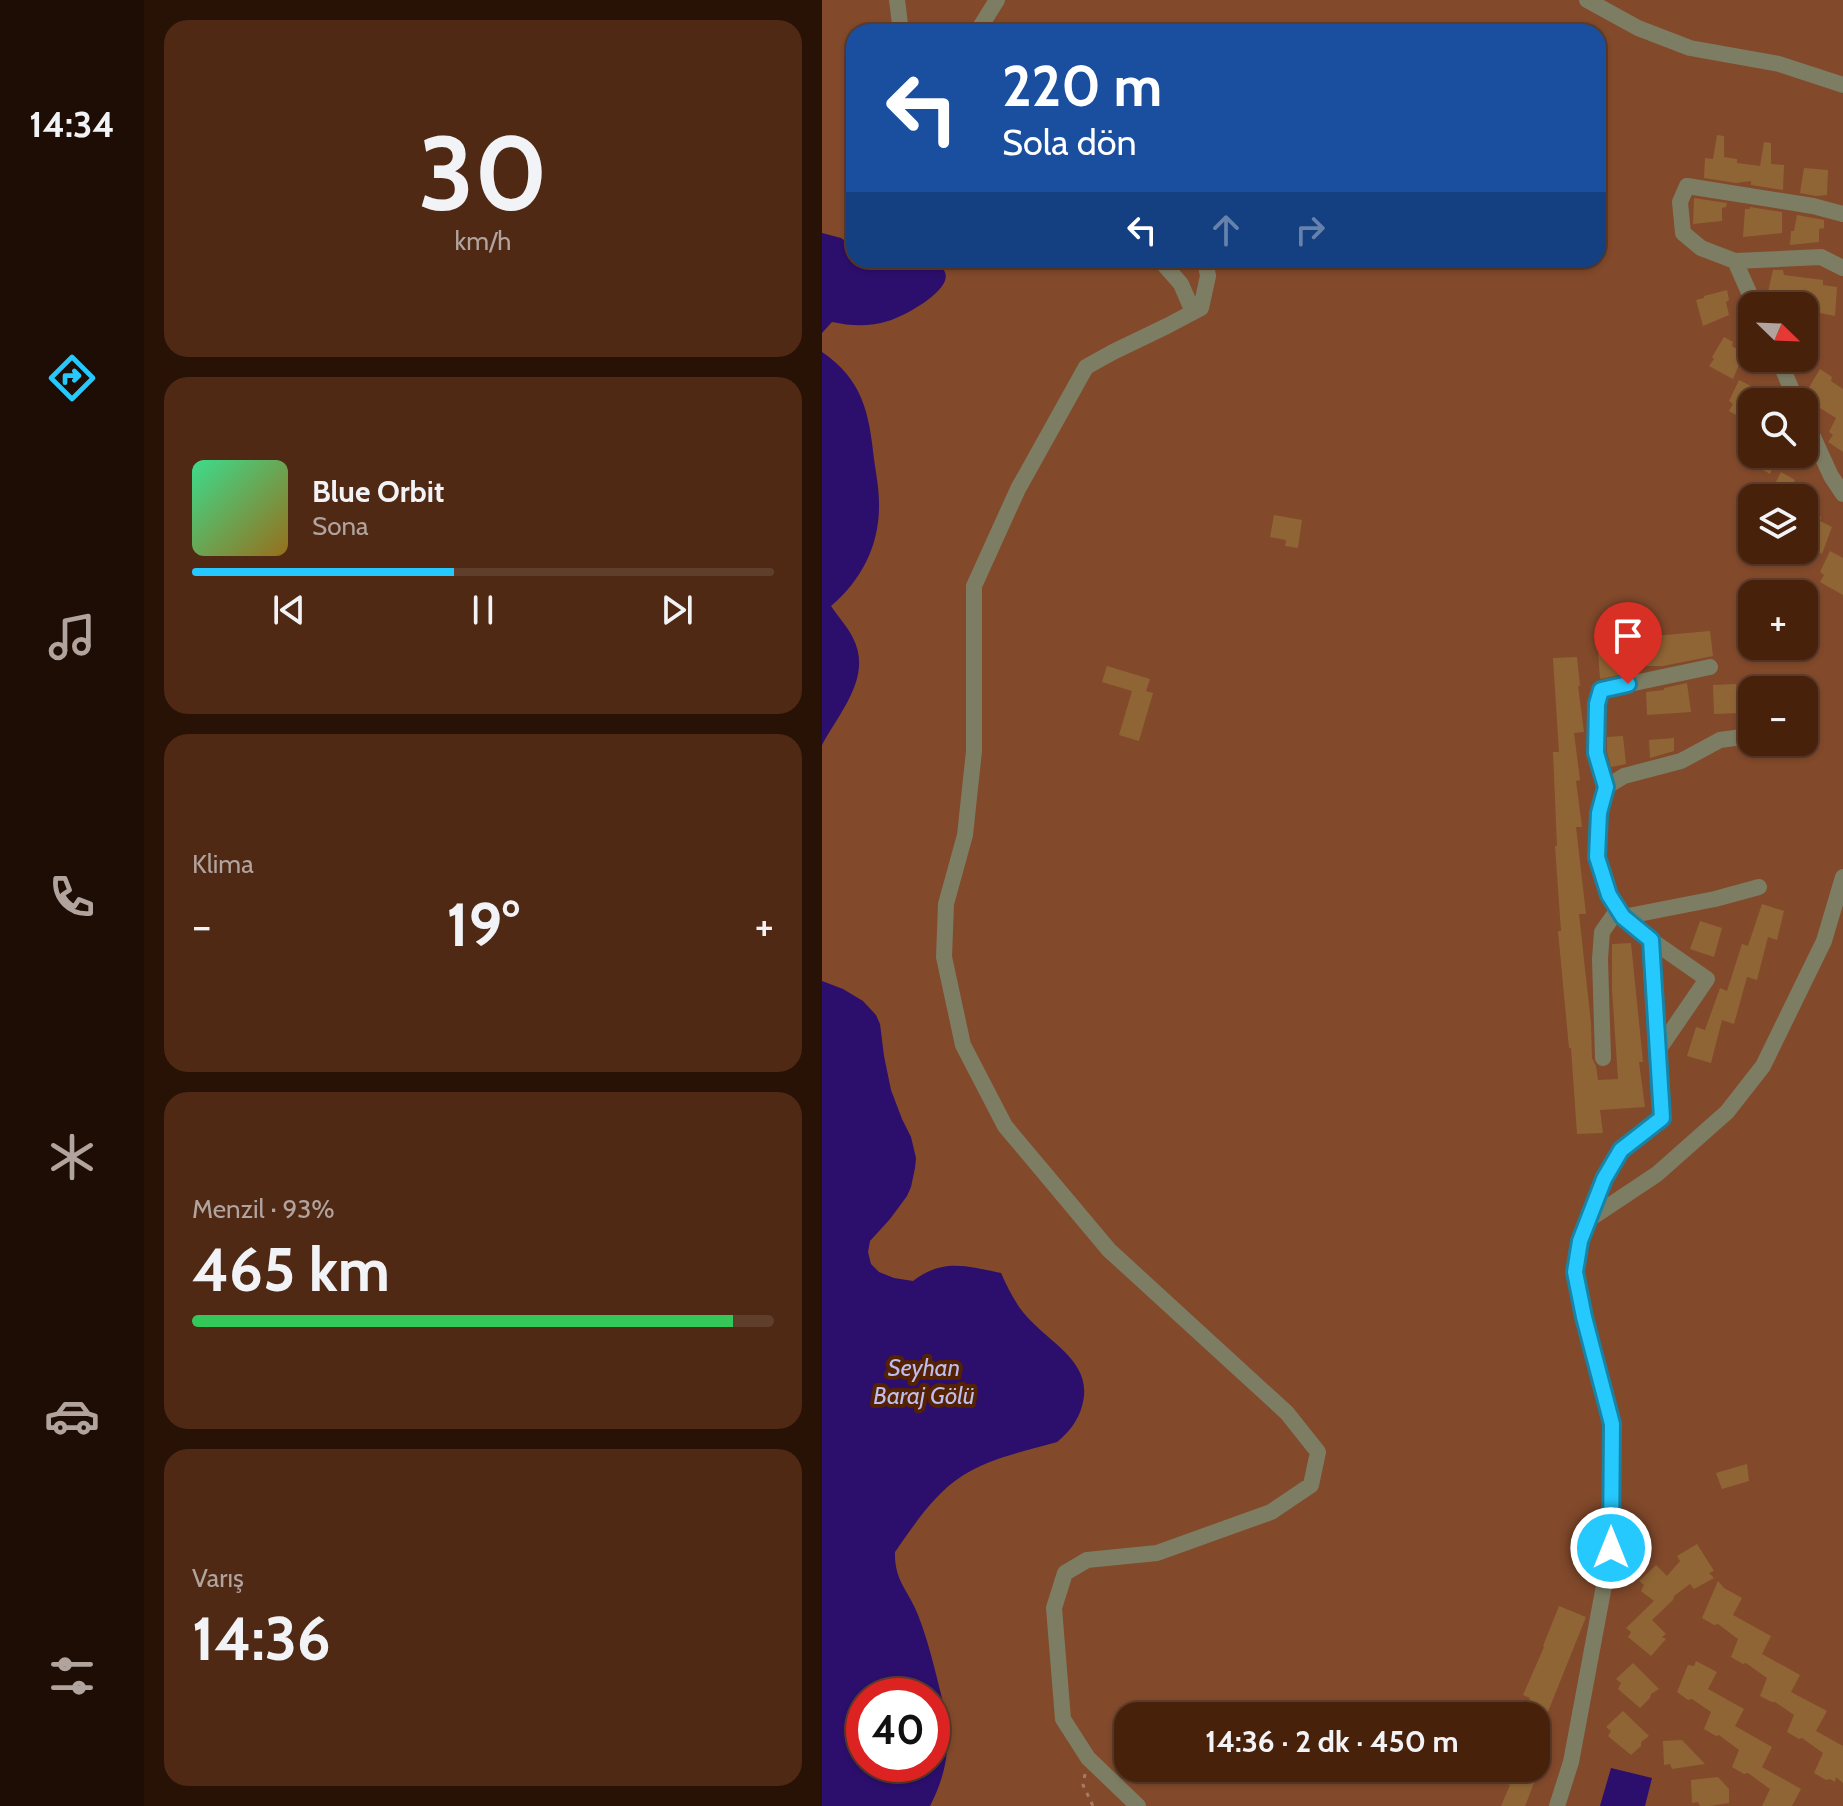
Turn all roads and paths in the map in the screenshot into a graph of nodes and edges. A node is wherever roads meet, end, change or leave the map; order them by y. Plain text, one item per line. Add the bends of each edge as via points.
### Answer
1 (897, 0) edge
2 (997, 0) edge
3 (1587, 0) edge
4 (900, 24) edge
5 (982, 24) edge
6 (1843, 85) edge
7 (1843, 214) edge
8 (1735, 261) junction
9 (1167, 268) edge
10 (1206, 268) edge
11 (1843, 268) edge
12 (1749, 292) edge
13 (1193, 312) junction
14 (1818, 448) edge
15 (1843, 494) edge
16 (1710, 667) dead end
17 (1738, 738) edge
18 (1606, 787) junction
19 (1843, 877) edge
20 (1759, 887) dead end
21 (1620, 913) junction
22 (1651, 940) junction
23 (1657, 1052) junction
24 (1603, 1058) dead end
25 (1588, 1220) junction
26 (1088, 1758) junction
27 (1093, 1806) edge
28 (1138, 1806) edge
29 (1557, 1806) edge

1 - 4 street
2 - 5 street
3 - 6 street via 1690,48 1779,64
7 - 8 street via 1687,186 1680,202 1683,233 1701,248
8 - 11 street via 1821,257
8 - 12 street
9 - 13 street
10 - 13 street via 1201,308
13 - 26 street via 1086,367 1018,489 974,586 974,751 965,835 946,904 944,957 963,1045 1005,1126 1109,1250 1287,1413 1318,1452 1311,1485 1271,1512 1157,1553 1087,1560 1065,1573 1054,1608 1063,1719
14 - 15 street
16 - 18 street via 1601,690 1596,753
17 - 18 street via 1720,740 1681,761 1624,776
18 - 21 street via 1597,857
19 - 25 street via 1824,941 1763,1066 1727,1112 1657,1174
20 - 21 street
21 - 22 street
21 - 24 street via 1602,932
22 - 23 street
22 - 23 street via 1707,979
23 - 25 street via 1662,1118 1621,1150
25 - 29 street via 1575,1272 1612,1424 1611,1548 1571,1762
26 - 27 path via 1083,1785
26 - 28 street

